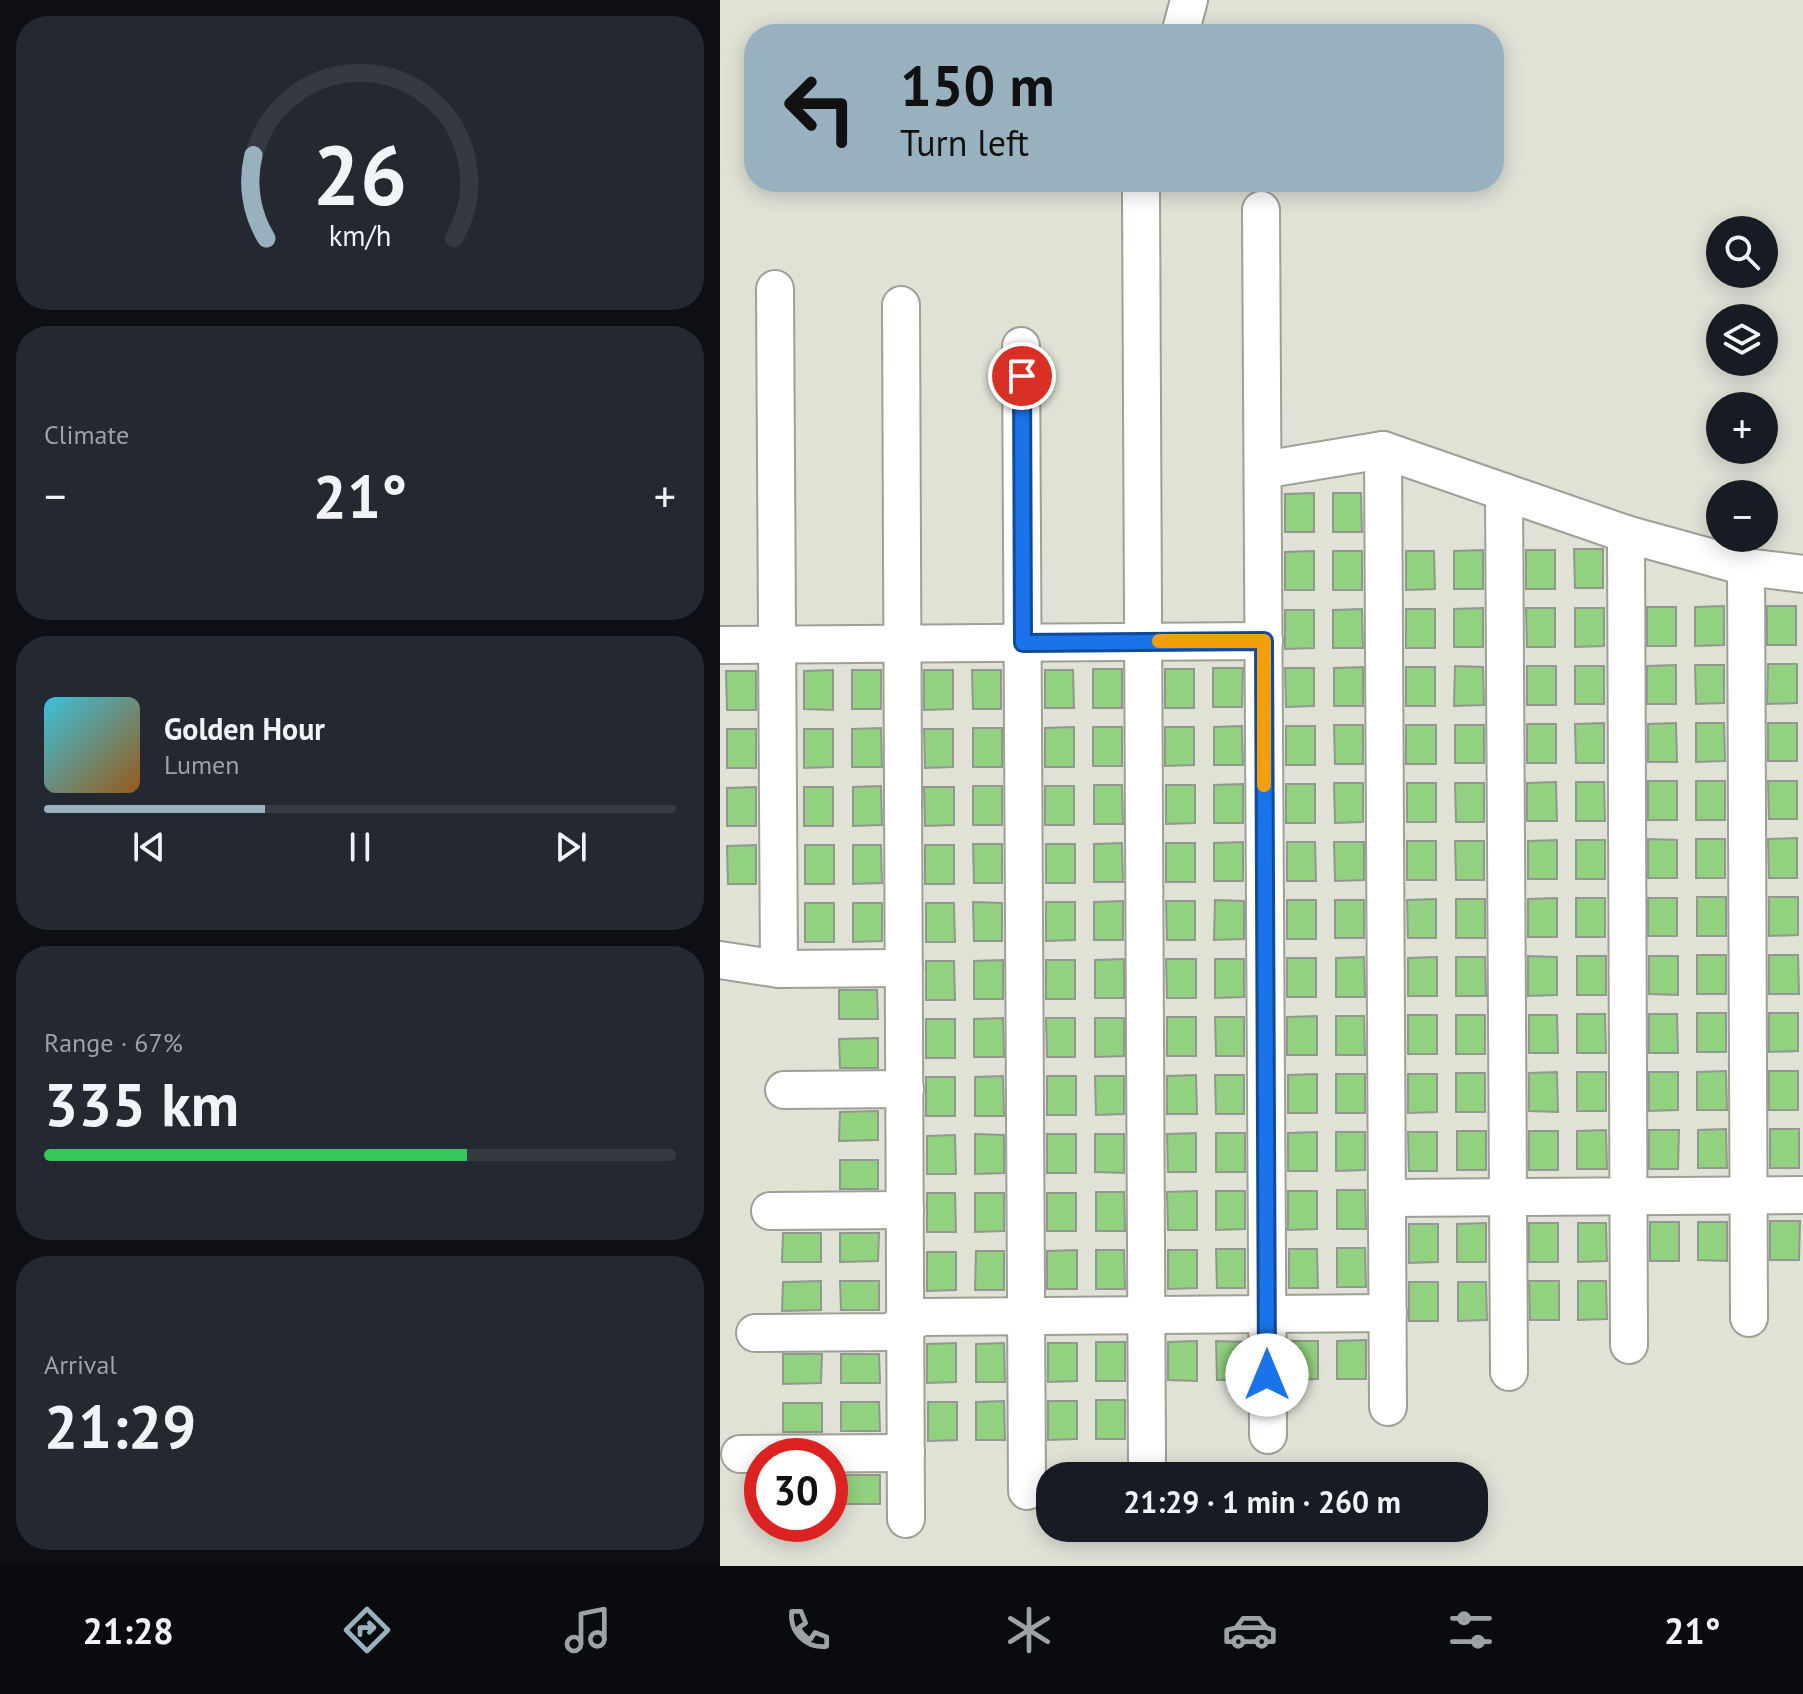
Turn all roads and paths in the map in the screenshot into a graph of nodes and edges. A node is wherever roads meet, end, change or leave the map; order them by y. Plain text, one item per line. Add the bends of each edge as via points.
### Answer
1 (1189, 0) edge
2 (1183, 24) edge
3 (1141, 192) edge
4 (1261, 210) dead end
5 (775, 289) dead end
6 (901, 305) dead end
7 (1021, 346) dead end
8 (1383, 450) junction
9 (1263, 470) junction
10 (1504, 492) junction
11 (1626, 534) junction
12 (1746, 567) junction
13 (1803, 574) edge
14 (1264, 641) junction
15 (1143, 642) junction
16 (902, 643) junction
17 (1023, 643) junction
18 (777, 644) junction
19 (720, 645) edge
20 (720, 960) edge
21 (904, 968) junction
22 (779, 969) junction
23 (905, 1089) junction
24 (784, 1090) dead end
25 (1749, 1195) junction
26 (1803, 1195) edge
27 (1508, 1196) junction
28 (1629, 1196) junction
29 (1387, 1198) junction
30 (905, 1210) junction
31 (770, 1211) dead end
32 (1388, 1313) junction
33 (1267, 1315) junction
34 (1026, 1316) junction
35 (1147, 1316) junction
36 (1749, 1318) dead end
37 (906, 1325) junction
38 (755, 1333) dead end
39 (1629, 1345) dead end
40 (1509, 1372) dead end
41 (1388, 1407) dead end
42 (1268, 1435) dead end
43 (906, 1453) junction
44 (740, 1454) dead end
45 (1147, 1460) dead end
46 (1027, 1491) dead end
47 (906, 1519) dead end

1 - 2 street
3 - 15 street
4 - 9 street
5 - 18 street
6 - 16 street
7 - 17 street
8 - 9 street
8 - 10 street
8 - 29 street
9 - 14 street
10 - 11 street
10 - 27 street
11 - 12 street
11 - 28 street
12 - 13 street
12 - 25 street
14 - 15 street
14 - 33 street
15 - 17 street
15 - 35 street
16 - 17 street
16 - 18 street
16 - 21 street
17 - 34 street
18 - 19 street
18 - 22 street
20 - 22 street
21 - 22 street
21 - 23 street
23 - 24 street
23 - 30 street
25 - 26 street
25 - 28 street
25 - 36 street
27 - 28 street
27 - 29 street
27 - 40 street
28 - 39 street
29 - 32 street
30 - 31 street
30 - 37 street
32 - 33 street
32 - 41 street
33 - 35 street
33 - 42 street
34 - 35 street
34 - 37 street via 922,1317
34 - 46 street
35 - 45 street
37 - 38 street via 889,1332
37 - 43 street
43 - 44 street
43 - 47 street

